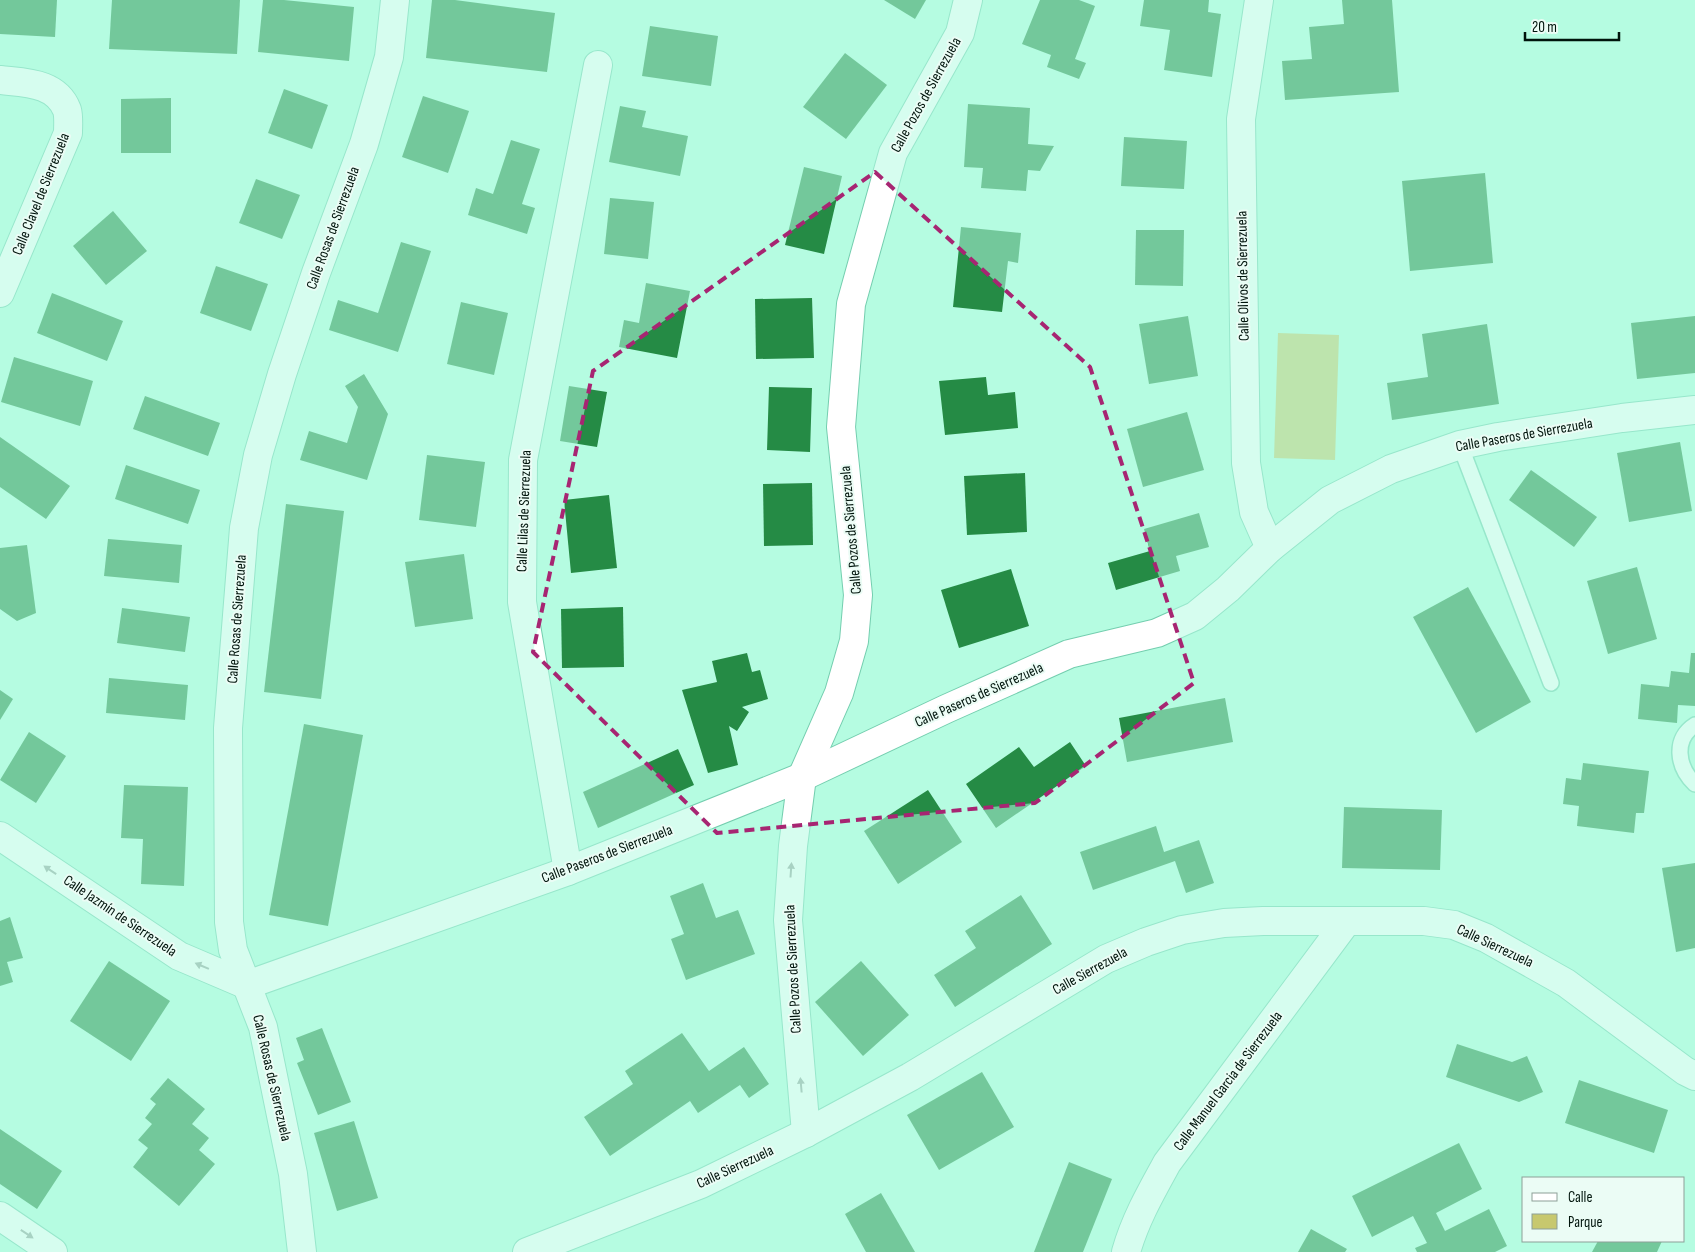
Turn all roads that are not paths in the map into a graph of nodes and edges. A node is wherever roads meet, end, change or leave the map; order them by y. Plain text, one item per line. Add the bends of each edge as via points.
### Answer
1 (395, 0) edge
2 (968, 0) edge
3 (1259, 0) edge
4 (598, 65) dead end
5 (0, 80) edge
6 (0, 293) edge
7 (1695, 410) edge
8 (1460, 445) junction
9 (1270, 548) junction
10 (1551, 683) dead end
11 (1695, 725) edge
12 (802, 777) junction
13 (1695, 784) edge
14 (0, 836) edge
15 (568, 871) junction
16 (1347, 921) junction
17 (247, 985) junction
18 (1695, 1076) edge
19 (806, 1133) junction
20 (0, 1216) edge
21 (53, 1252) edge
22 (302, 1252) edge
23 (527, 1252) edge
24 (1126, 1252) edge

1 - 17 street, Calle Rosas de Sierrezuela via 389,56 364,144 282,374 258,455 244,528 228,728 228,922 233,950
2 - 12 street, Calle Pozos de Sierrezuela via 960,33 892,153 851,304 841,427 858,594 854,641 839,693
3 - 9 street, Calle Olivos de Sierrezuela via 1241,119 1246,463 1254,512
4 - 15 street, Calle Lilas de Sierrezuela via 523,460 522,602
5 - 6 street, Calle Clavel de Sierrezuela via 44,86 58,96 67,111 68,133
7 - 8 street, Calle Paseros de Sierrezuela via 1622,418
8 - 9 street, Calle Paseros de Sierrezuela via 1391,469 1330,500
8 - 10 lane
9 - 12 street, Calle Paseros de Sierrezuela via 1195,616 1157,634 1069,654
11 - 13 lane via 1686,731 1679,752 1688,777
12 - 15 street, Calle Paseros de Sierrezuela
19 -> 12 street, Calle Pozos de Sierrezuela via 788,920
17 -> 14 street, Calle Jazmín de Sierrezuela via 179,956
15 - 17 street, Calle Paseros de Sierrezuela
16 - 18 street, Calle Sierrezuela via 1424,921 1454,925 1486,938 1566,983
16 - 19 street, Calle Sierrezuela via 1224,924 1182,930 1146,942 1106,959 910,1077
16 - 24 street, Calle Manuel Garcia de Sierrezuela via 1167,1163 1146,1199
17 - 22 street, Calle Rosas de Sierrezuela via 262,1027 294,1174
19 - 23 street, Calle Sierrezuela via 702,1184
20 -> 21 street

